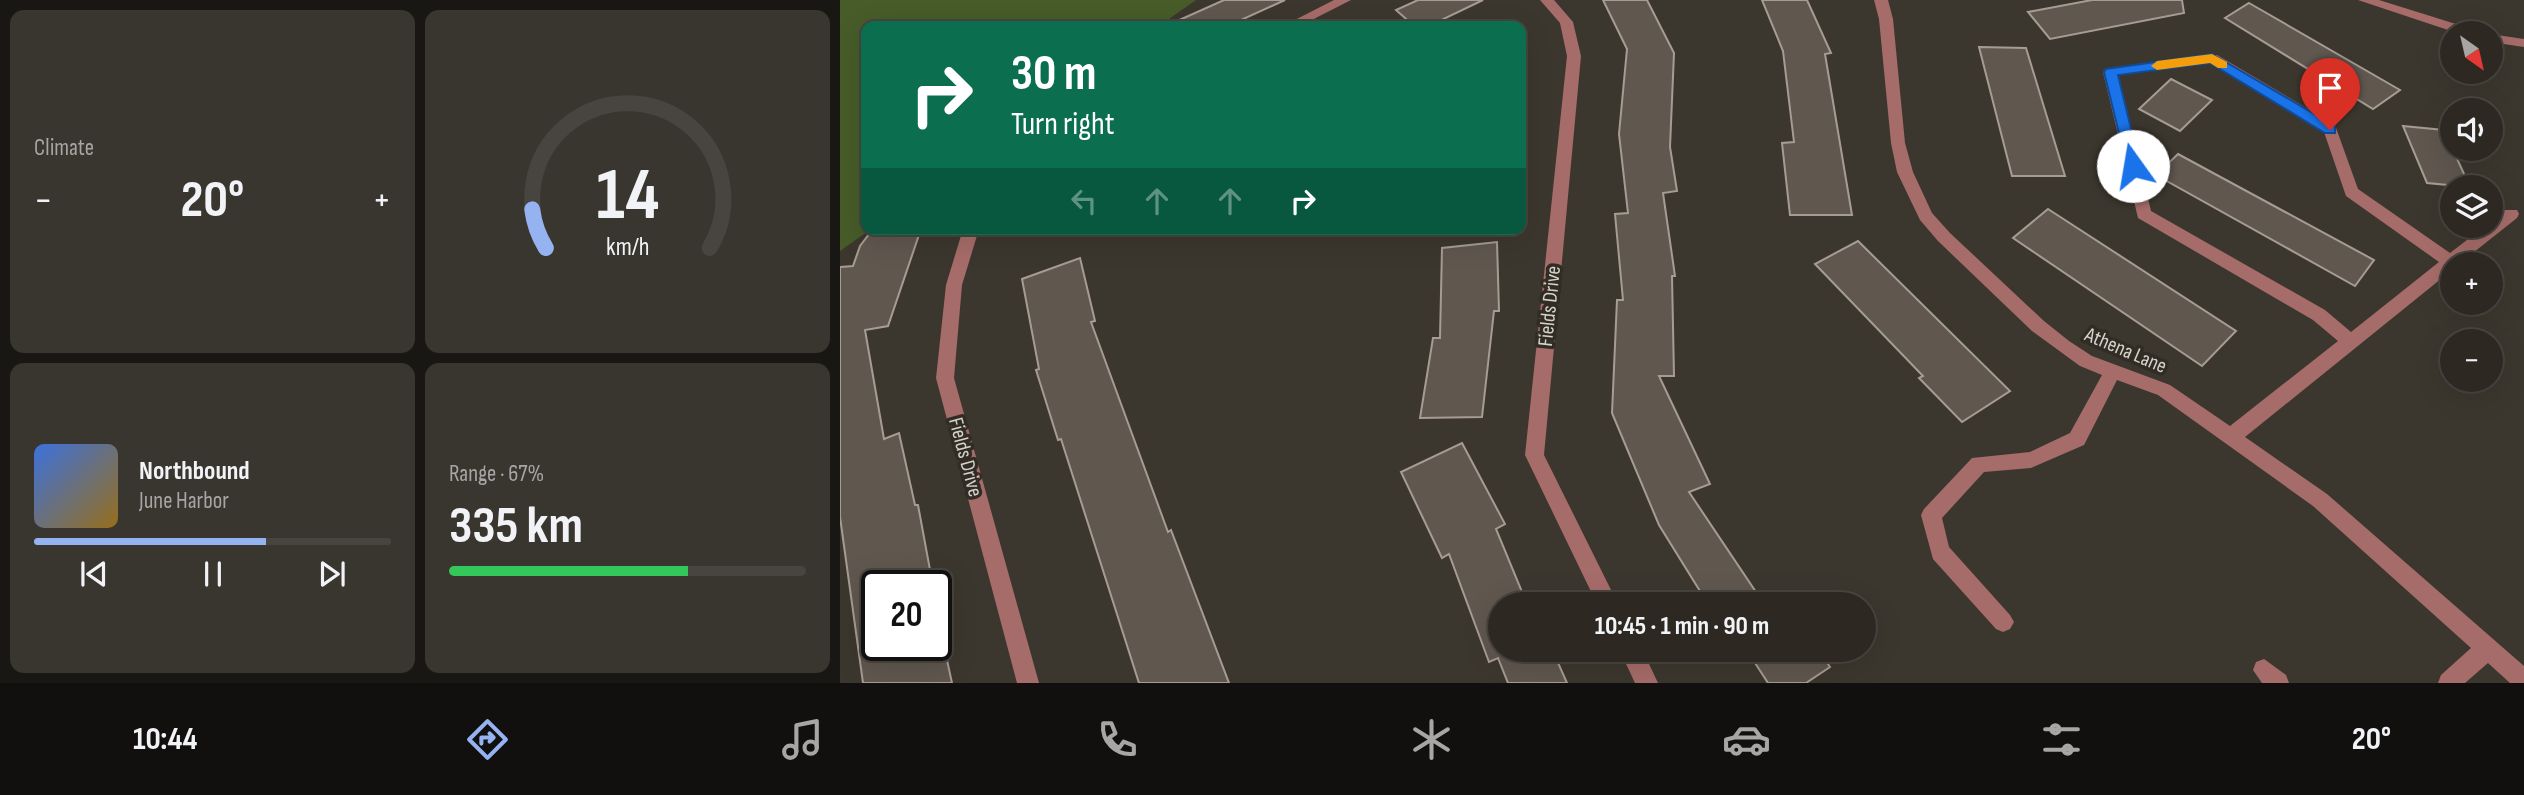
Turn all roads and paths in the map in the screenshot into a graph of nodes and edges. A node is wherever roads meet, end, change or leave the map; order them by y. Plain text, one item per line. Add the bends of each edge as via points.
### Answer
1 (1344, 0) edge
2 (1547, 0) edge
3 (1881, 0) edge
4 (2365, 0) edge
5 (1300, 21) edge
6 (2440, 24) edge
7 (2503, 40) edge
8 (2524, 43) edge
9 (2511, 214) dead end
10 (969, 235) edge
11 (2462, 252) edge
12 (2440, 253) edge
13 (2440, 270) edge
14 (2351, 342) junction
15 (2113, 371) junction
16 (2231, 437) junction
17 (1602, 592) edge
18 (2003, 622) dead end
19 (2487, 649) junction
20 (1636, 662) edge
21 (2524, 681) edge
22 (1028, 683) edge
23 (1647, 683) edge
24 (2449, 683) edge

1 - 5 street
2 - 17 street, Fields Drive via 1566,22 1574,56 1534,455
3 - 15 street, Athena Lane via 1898,143 1905,172 1926,216 2038,326 2086,361
4 - 6 street
7 - 8 street
9 - 11 street
10 - 22 street, Fields Drive via 954,285 945,378
12 - 14 street via 2351,192 2330,130 2212,58 2110,72 2144,214 2319,315
13 - 14 street
14 - 16 street
15 - 16 street, Athena Lane via 2164,390
15 - 18 street via 2077,439 2031,460 1979,464 1931,515 1940,552
16 - 19 street, Athena Lane via 2320,500
19 - 21 street, Athena Lane
19 - 24 street
20 - 23 street

